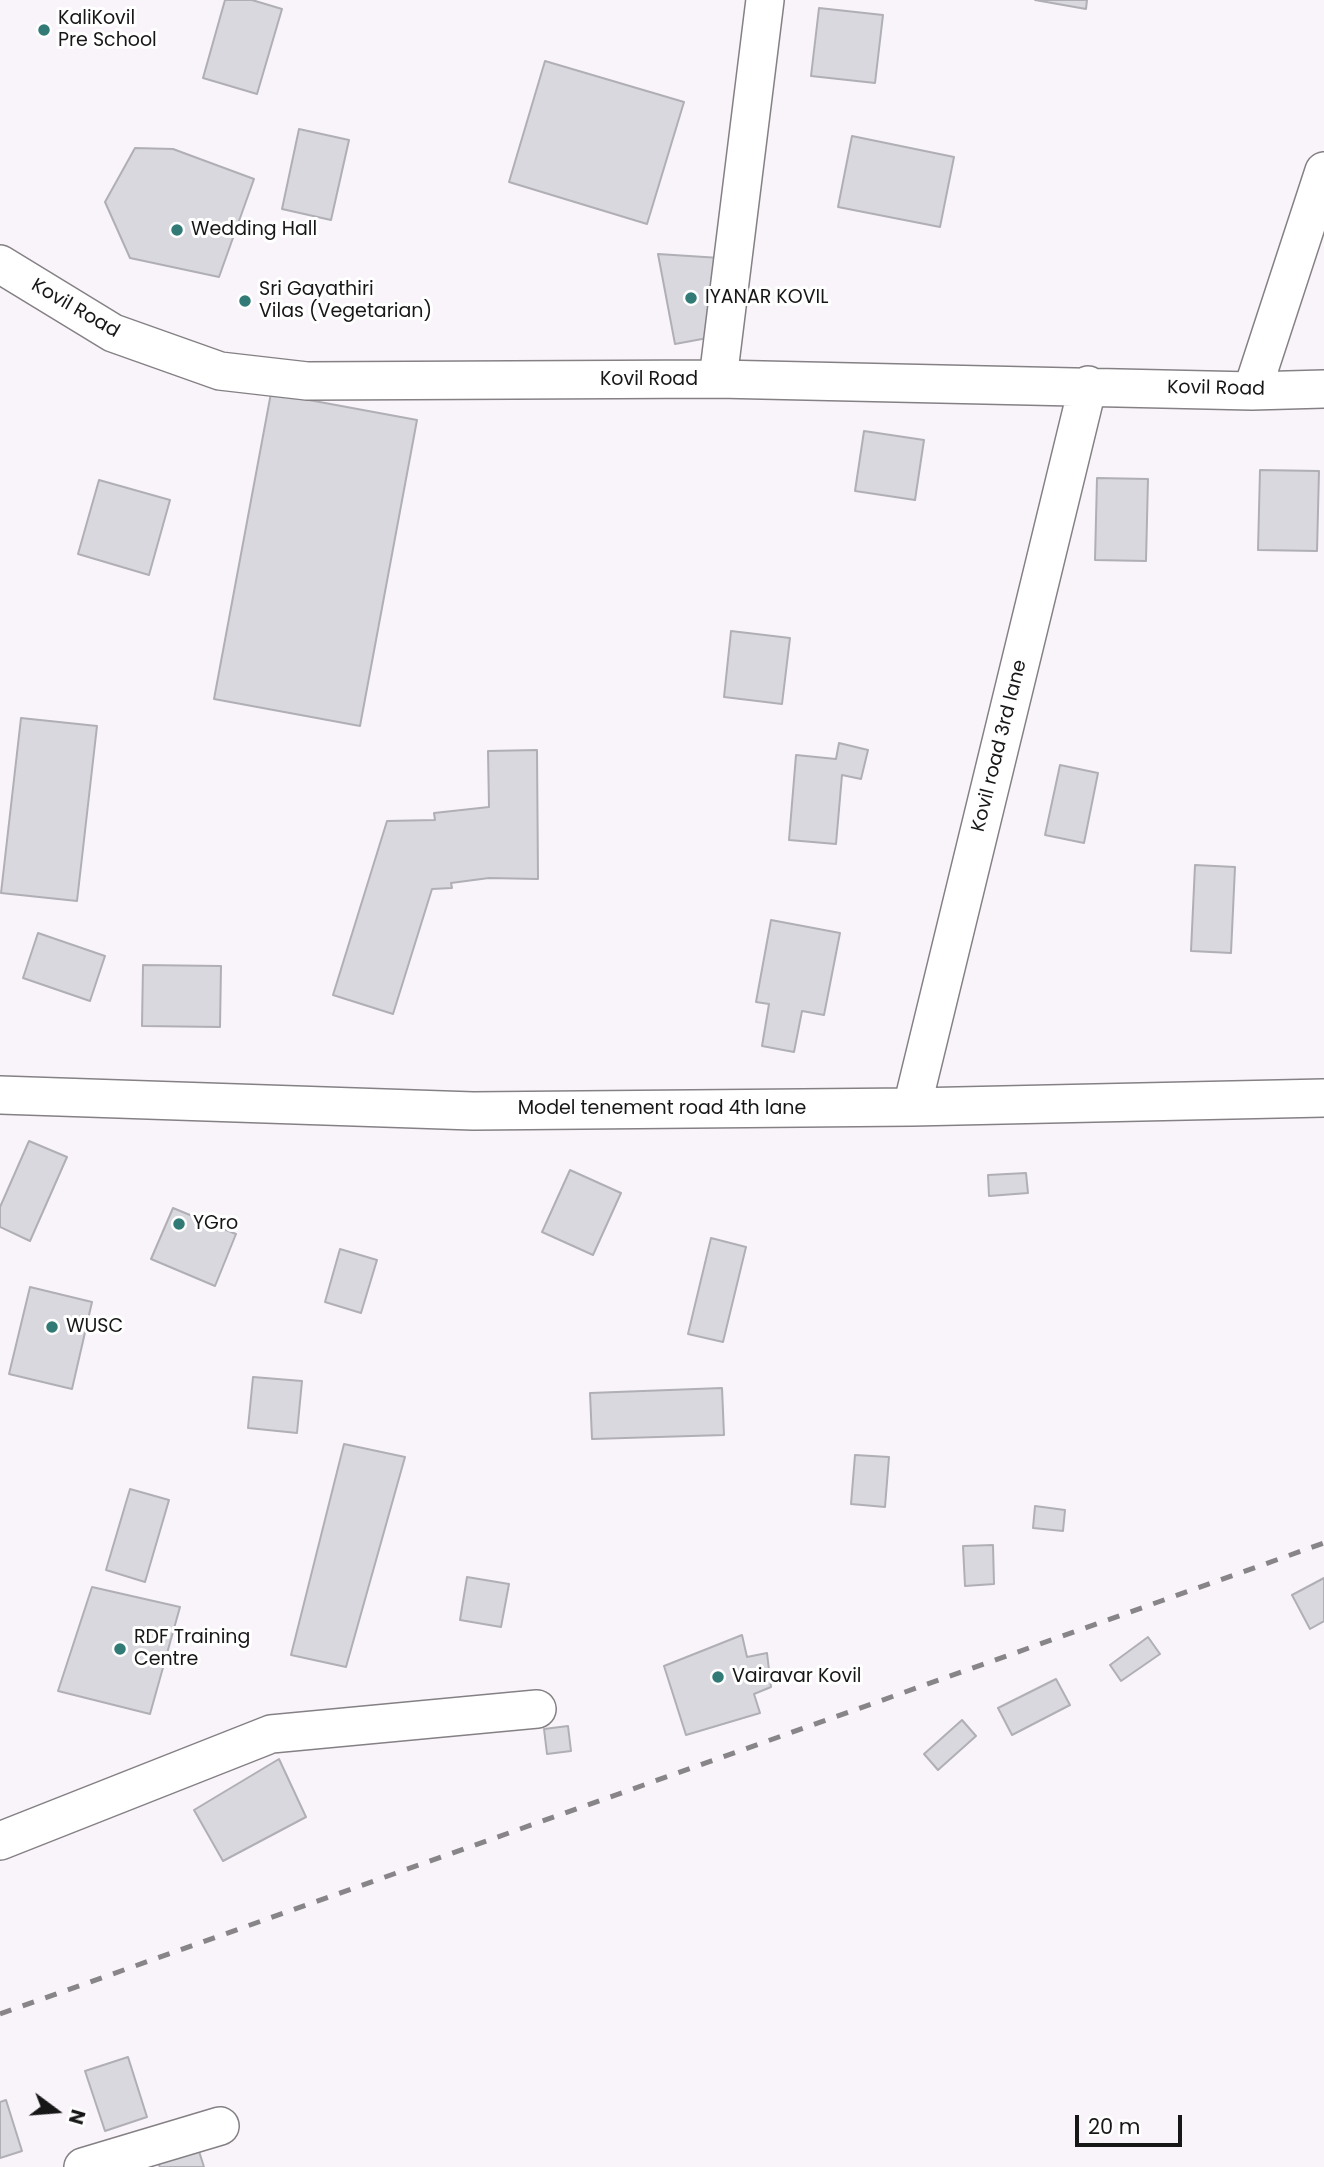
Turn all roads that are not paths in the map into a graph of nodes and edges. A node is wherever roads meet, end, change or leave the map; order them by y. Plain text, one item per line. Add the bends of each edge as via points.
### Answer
1 (765, 0) edge
2 (1324, 171) edge
3 (0, 264) edge
4 (718, 379) junction
5 (1088, 385) junction
6 (1324, 389) edge
7 (1252, 391) junction
8 (0, 1095) edge
9 (1324, 1098) edge
10 (912, 1107) junction
11 (537, 1709) dead end
12 (0, 1841) edge
13 (220, 2126) dead end
14 (83, 2167) edge

1 - 4 street
2 - 7 street
3 - 4 street, Kovil Road via 113,333 220,371 307,381
4 - 5 street, Kovil Road
5 - 7 street, Kovil Road
5 - 10 street, Kovil road 3rd lane
6 - 7 street, Kovil Road
8 - 10 street, Model tenement road 4th lane via 473,1111
9 - 10 street, Model tenement road 4th lane
11 - 12 street via 271,1734
13 - 14 street

